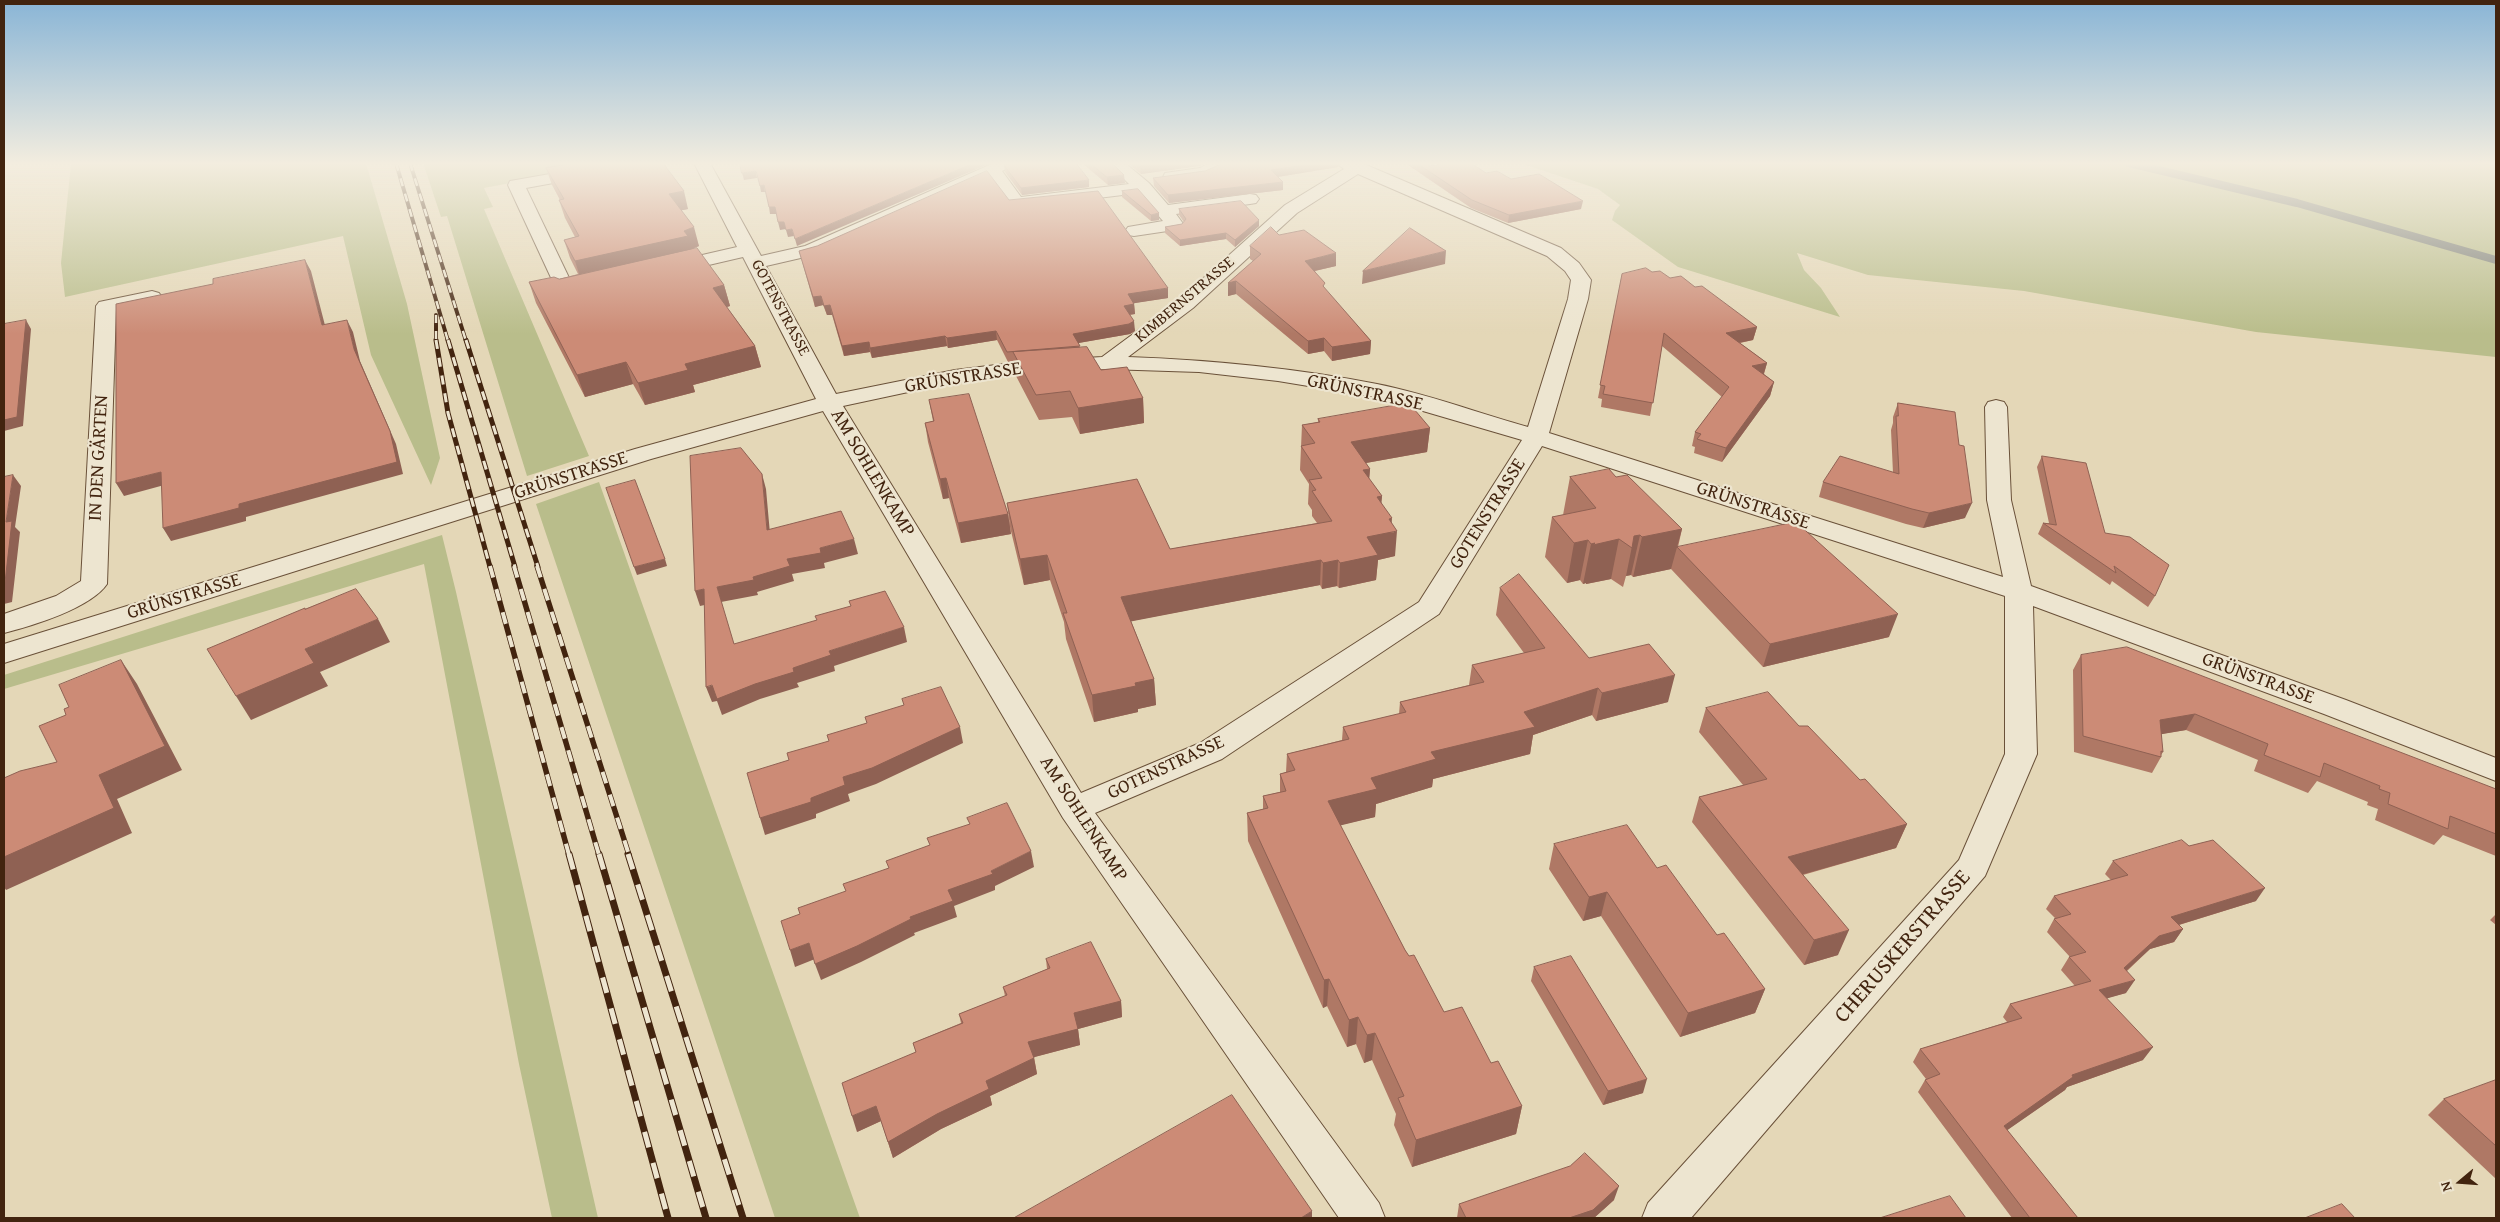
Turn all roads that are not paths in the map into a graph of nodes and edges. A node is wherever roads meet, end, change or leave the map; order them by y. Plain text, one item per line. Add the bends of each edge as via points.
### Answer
1 (533, 220) edge
2 (733, 220) edge
3 (879, 220) edge
4 (1171, 220) edge
5 (1279, 220) edge
6 (1479, 220) edge
7 (1134, 231) dead end
8 (753, 257) junction
9 (653, 271) edge
10 (605, 282) edge
11 (168, 294) edge
12 (1107, 363) junction
13 (829, 402) junction
14 (1996, 407) dead end
15 (1536, 437) junction
16 (2019, 591) junction
17 (4, 624) edge
18 (4, 654) edge
19 (2496, 770) edge
20 (1074, 809) junction
21 (1364, 1218) edge
22 (1663, 1218) edge

1 - 10 street via 566,291
2 - 8 street, GOTENSTRASSE
3 - 8 street via 812,250
4 - 7 street via 1175,225
5 - 12 street, KIMBERNSTRASSE via 1186,304
6 - 15 street, GOTENSTRASSE via 1554,252 1572,267 1581,280
8 - 9 street
8 - 13 street, GOTENSTRASSE
11 - 17 street, IN DEN GÄRTEN via 106,306 94,584 66,602
12 - 13 street, GRÜNSTRASSE via 954,376
12 - 15 street, GRÜNSTRASSE via 1199,366 1378,391
13 - 18 street, GRÜNSTRASSE via 642,454
13 - 20 street, AM SOHLENKAMP
14 - 16 street via 1999,500
15 - 16 street, GRÜNSTRASSE
15 - 20 street, GOTENSTRASSE via 1429,608 1211,750
16 - 19 street, GRÜNSTRASSE
16 - 22 street, CHERUSKERSTRASSE via 2021,754 1973,868
20 - 21 street, AM SOHLENKAMP

